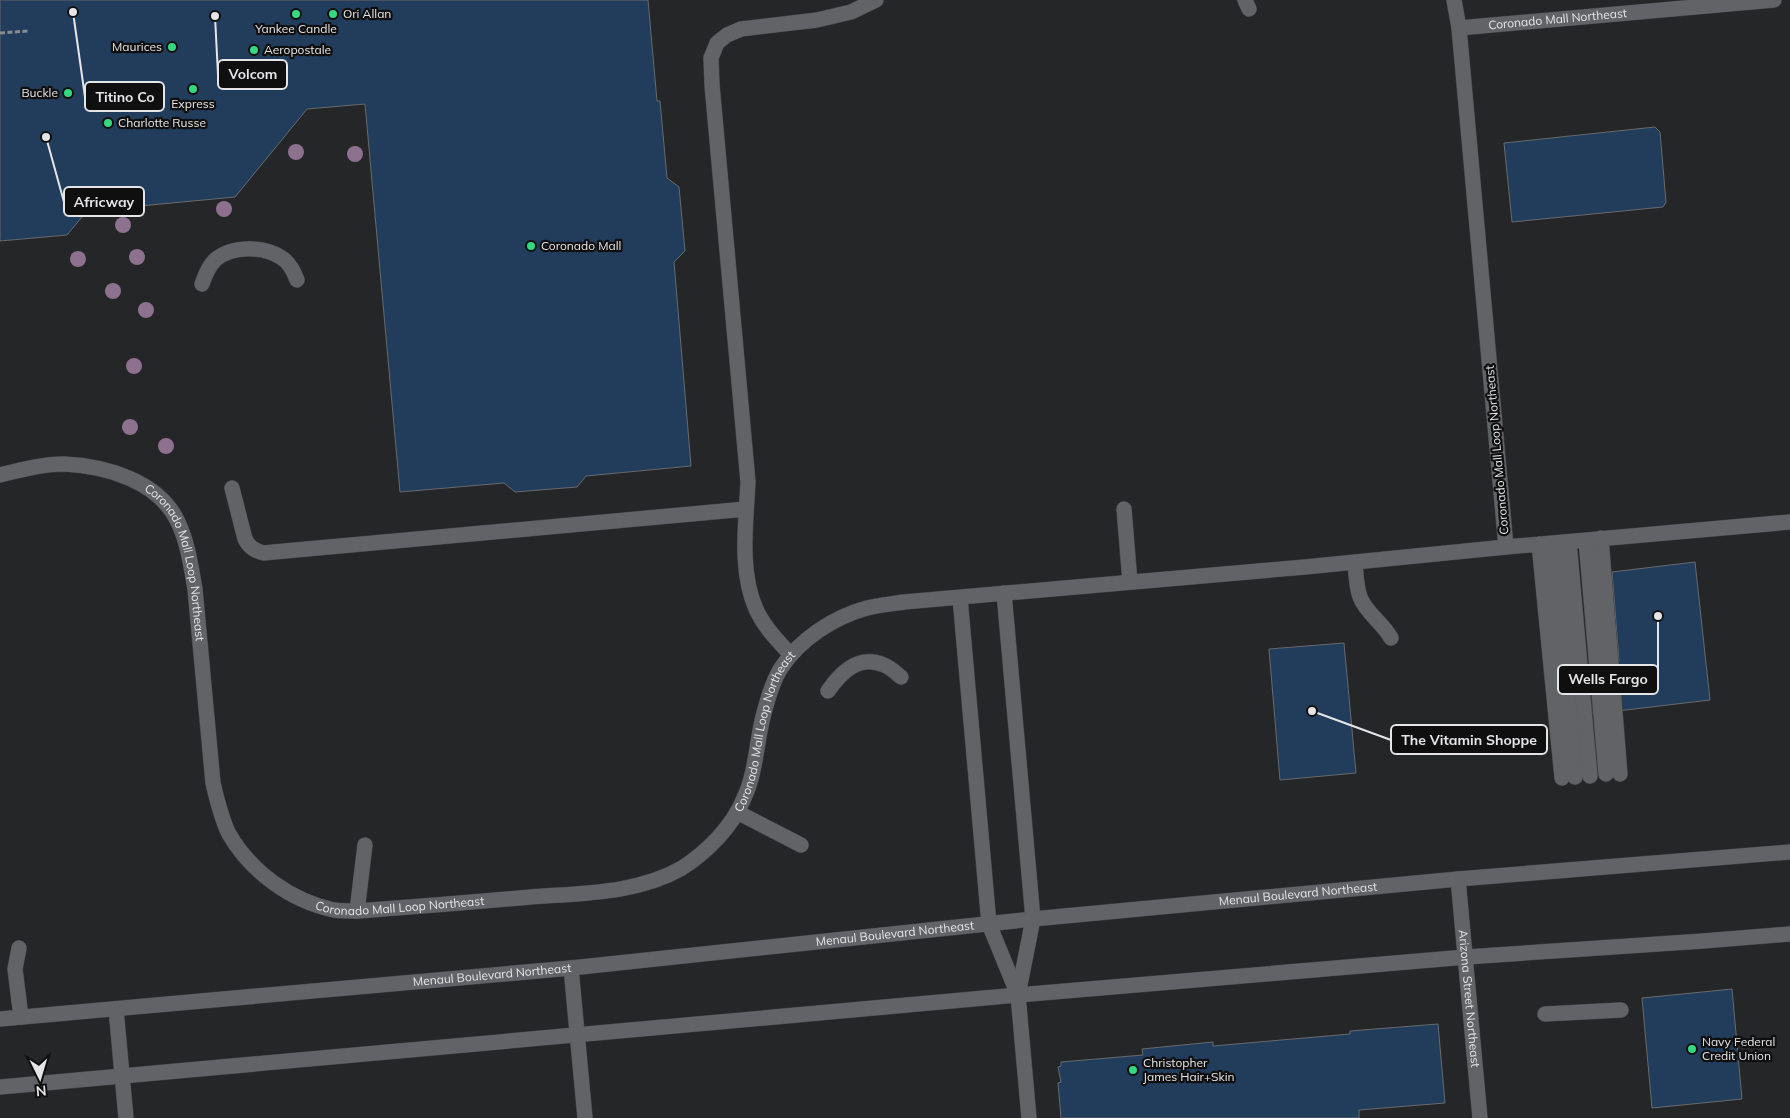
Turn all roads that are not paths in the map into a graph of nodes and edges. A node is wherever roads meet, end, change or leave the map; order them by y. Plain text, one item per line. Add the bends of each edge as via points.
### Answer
1 (876, 0) edge
2 (1454, 0) edge
3 (1774, 0) edge
4 (1459, 28) junction
5 (297, 280) dead end
6 (202, 284) dead end
7 (0, 475) edge
8 (232, 488) dead end
9 (746, 509) junction
10 (1124, 509) dead end
11 (1790, 522) edge
12 (1593, 539) junction
13 (1569, 542) junction
14 (1546, 544) junction
15 (1506, 547) junction
16 (1355, 562) junction
17 (1130, 582) junction
18 (1004, 593) junction
19 (960, 598) junction
20 (1391, 638) dead end
21 (791, 655) junction
22 (900, 677) dead end
23 (828, 691) dead end
24 (1613, 774) dead end
25 (737, 812) junction
26 (365, 844) dead end
27 (801, 845) dead end
28 (1790, 852) edge
29 (1458, 879) junction
30 (357, 911) junction
31 (1033, 919) junction
32 (989, 924) junction
33 (1790, 934) edge
34 (19, 948) dead end
35 (1466, 956) junction
36 (571, 968) junction
37 (1018, 995) junction
38 (116, 1009) junction
39 (1621, 1010) dead end
40 (1545, 1014) dead end
41 (21, 1017) junction
42 (0, 1019) edge
43 (577, 1035) junction
44 (122, 1076) junction
45 (0, 1087) edge
46 (126, 1118) edge
47 (585, 1118) edge
48 (1029, 1118) edge
49 (1480, 1118) edge

1 - 9 street via 851,12 817,20 741,29 717,44 711,58 748,482
2 - 4 street, Coronado Mall Loop Northeast
3 - 4 street, Coronado Mall Northeast
4 - 15 street, Coronado Mall Loop Northeast
5 - 6 street via 293,269 283,258 272,252 242,249 226,253 216,260 206,271
7 - 30 street, Coronado Mall Loop Northeast via 35,467 84,466 131,479 166,504 178,521 191,563 213,783 229,832 246,858 284,889 320,906
8 - 9 street via 244,539 249,546 263,553
9 - 21 street via 745,542 751,594 763,621
10 - 17 street
11 - 12 street
12 - 13 street
12 - 24 street
13 - 14 street
13 - 14 street via 1576,777
14 - 15 street
15 - 16 street, Coronado Mall Loop Northeast
16 - 17 street, Coronado Mall Loop Northeast
16 - 20 street via 1360,598
17 - 18 street, Coronado Mall Loop Northeast
18 - 19 street, Coronado Mall Loop Northeast
18 - 31 street
19 - 21 street, Coronado Mall Loop Northeast via 866,608 816,633
19 - 32 street
21 - 25 street, Coronado Mall Loop Northeast via 774,682 762,718 749,785
22 - 23 street via 885,665 854,663 838,676
25 - 27 street
25 - 30 street, Coronado Mall Loop Northeast via 700,854 683,867 648,883 601,891
26 - 30 street
28 - 29 street, Menaul Boulevard Northeast
29 - 31 street, Menaul Boulevard Northeast
29 - 35 street, Arizona Street Northeast
31 - 32 street, Menaul Boulevard Northeast
31 - 37 street
32 - 36 street, Menaul Boulevard Northeast
32 - 37 street
33 - 35 street
34 - 41 street via 15,969
35 - 37 street
35 - 49 street, Arizona Street Northeast
36 - 38 street, Menaul Boulevard Northeast
36 - 43 street
37 - 43 street
37 - 48 street
38 - 41 street, Menaul Boulevard Northeast
38 - 44 street
39 - 40 street
41 - 42 street, Menaul Boulevard Northeast
43 - 44 street
43 - 47 street
44 - 45 street
44 - 46 street

